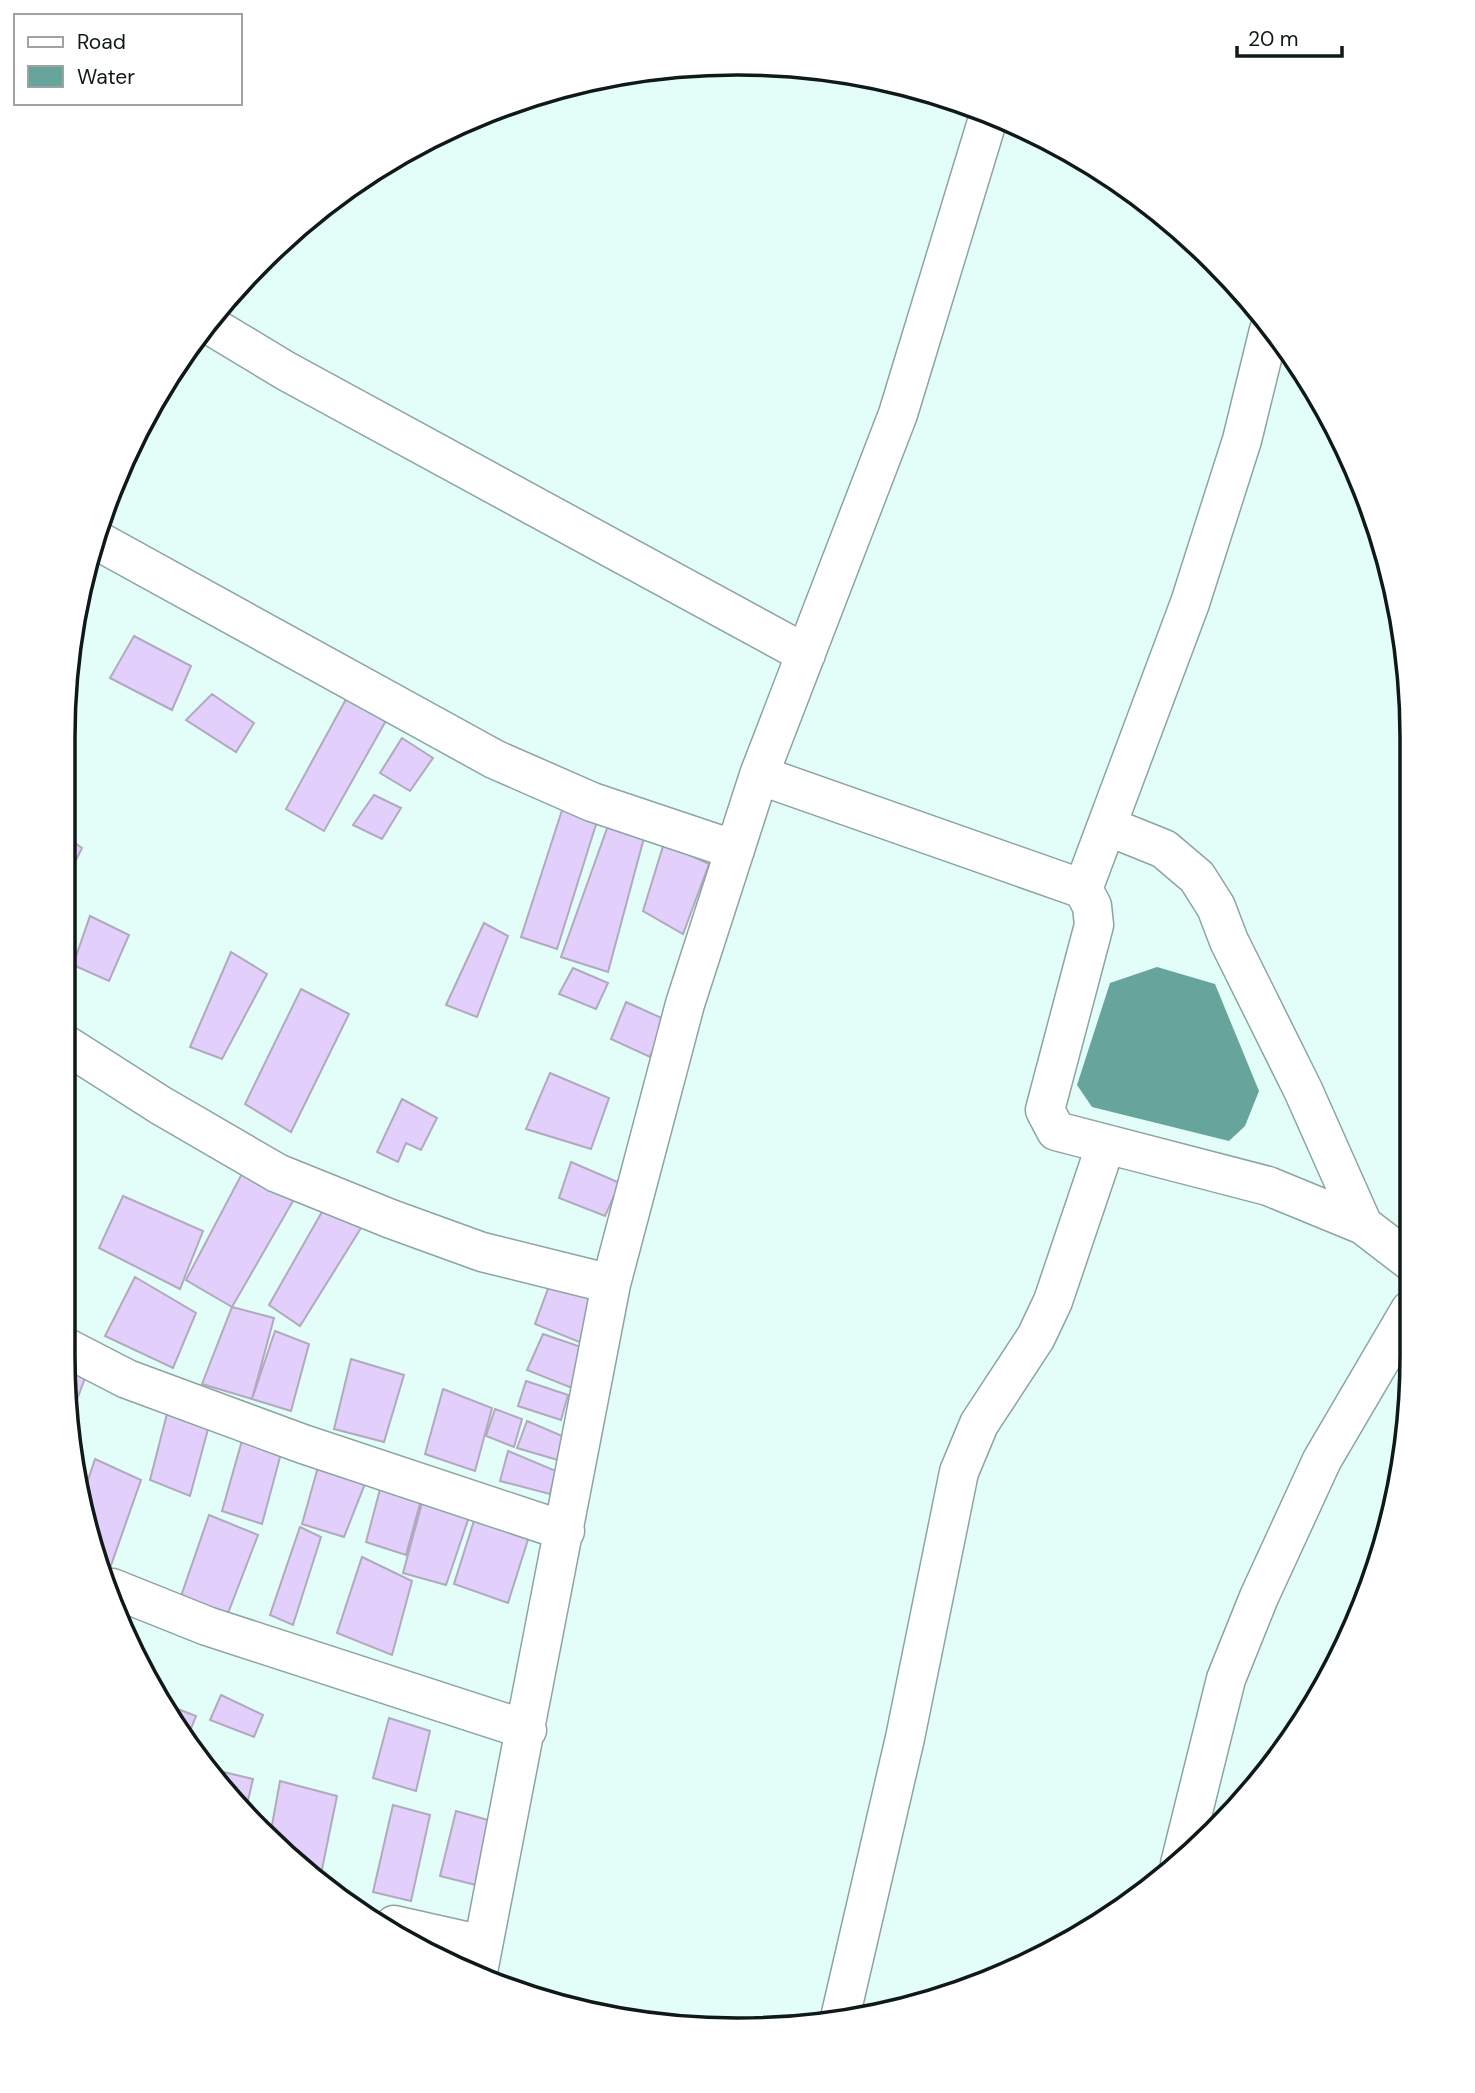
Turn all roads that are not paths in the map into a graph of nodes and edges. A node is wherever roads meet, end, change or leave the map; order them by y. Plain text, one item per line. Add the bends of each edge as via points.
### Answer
1 (986, 124) edge
2 (216, 329) edge
3 (1267, 339) edge
4 (104, 544) edge
5 (806, 654) junction
6 (759, 775) junction
7 (1107, 826) junction
8 (735, 850) junction
9 (1083, 889) junction
10 (75, 1051) edge
11 (1105, 1144) junction
12 (1363, 1225) junction
13 (1400, 1253) edge
14 (611, 1284) junction
15 (1400, 1327) edge
16 (75, 1352) edge
17 (565, 1531) junction
18 (119, 1591) edge
19 (527, 1730) junction
20 (1185, 1843) edge
21 (417, 1935) edge
22 (480, 1961) edge
23 (842, 2009) edge

1 - 5 street via 898,414
2 - 5 street
3 - 7 street via 1242,440 1190,603
4 - 8 street via 494,759 592,802
5 - 6 street
6 - 8 street
6 - 9 street
7 - 9 street
7 - 12 street via 1164,849 1197,877 1216,907
8 - 14 street via 685,1004
9 - 11 street via 1092,906 1094,925 1045,1110 1056,1130
10 - 14 street via 277,1173 482,1252
11 - 12 street via 1268,1186
11 - 23 street via 1053,1301 979,1424 959,1472 905,1738
12 - 13 street
14 - 17 street
15 - 20 street via 1322,1460 1259,1597 1226,1679
16 - 17 street via 127,1379 303,1444
17 - 19 street
18 - 19 street via 206,1626
19 - 22 street
21 - 22 street

